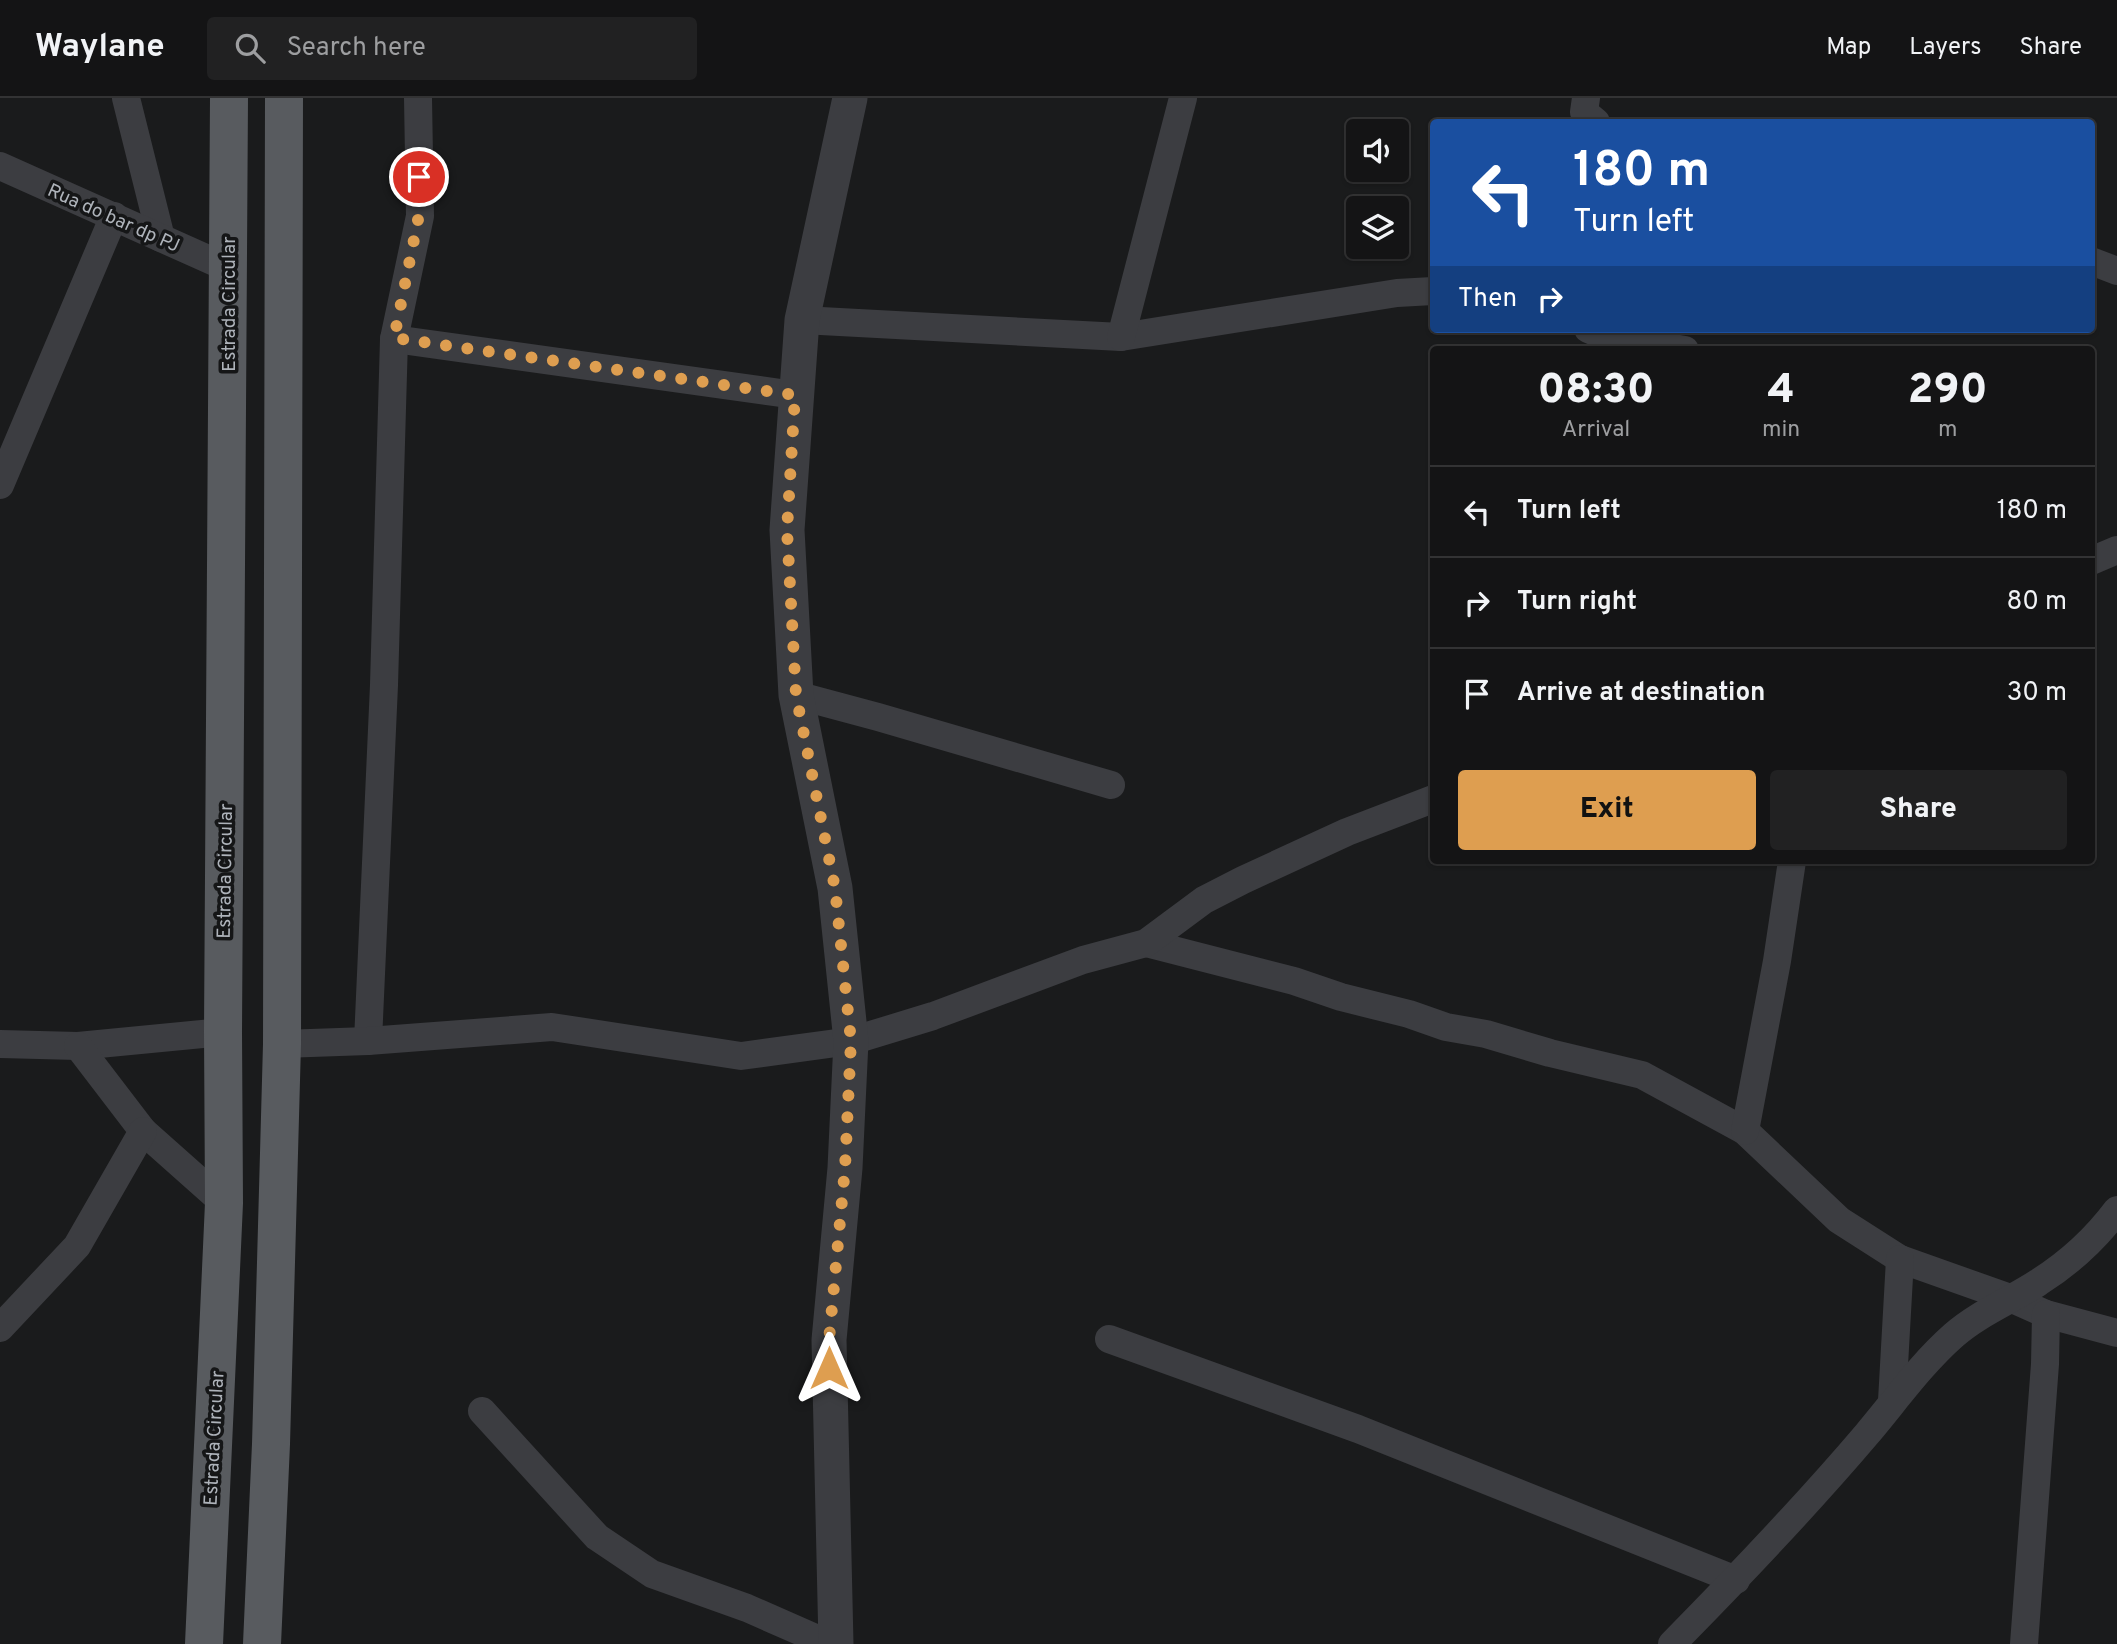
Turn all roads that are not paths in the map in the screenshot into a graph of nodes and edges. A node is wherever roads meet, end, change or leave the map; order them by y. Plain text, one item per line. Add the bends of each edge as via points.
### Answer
1 (126, 98) edge
2 (229, 98) edge
3 (284, 98) edge
4 (418, 98) edge
5 (849, 98) edge
6 (1183, 98) edge
7 (0, 166) edge
8 (114, 216) junction
9 (161, 238) junction
10 (2095, 263) edge
11 (228, 268) junction
12 (2117, 271) edge
13 (1430, 291) edge
14 (802, 320) junction
15 (1597, 333) edge
16 (1121, 337) junction
17 (394, 338) junction
18 (1662, 346) edge
19 (795, 395) junction
20 (0, 485) edge
21 (2117, 550) edge
22 (2095, 559) edge
23 (796, 695) junction
24 (1111, 785) dead end
25 (1430, 800) edge
26 (1792, 864) edge
27 (1146, 943) junction
28 (223, 1031) junction
29 (368, 1041) junction
30 (851, 1041) junction
31 (0, 1044) edge
32 (282, 1044) junction
33 (78, 1046) junction
34 (144, 1131) junction
35 (1745, 1131) junction
36 (224, 1203) junction
37 (2117, 1210) edge
38 (1900, 1259) junction
39 (2010, 1298) junction
40 (2046, 1314) junction
41 (0, 1328) edge
42 (2117, 1333) edge
43 (1109, 1339) dead end
44 (1892, 1401) junction
45 (482, 1411) dead end
46 (1736, 1580) junction
47 (200, 1634) edge
48 (262, 1644) edge
49 (829, 1644) edge
50 (835, 1644) edge
51 (1672, 1644) edge
52 (2024, 1644) edge

1 - 9 street
2 - 11 main road, Estrada Circular
3 - 32 main road
4 - 17 street via 419,215
5 - 14 street
6 - 16 street
7 - 8 street, Rua do bar dp PJ
8 - 9 street, Rua do bar dp PJ
8 - 20 street
9 - 11 street, Rua do bar dp PJ
10 - 12 street
11 - 28 main road, Estrada Circular
13 - 16 street
14 - 16 street
14 - 19 street
15 - 18 street
17 - 19 street
17 - 29 street
19 - 23 street via 787,530
21 - 22 street
23 - 24 street
23 - 30 street via 835,888
25 - 27 street via 1243,880 1204,900
26 - 35 street
27 - 30 street via 1083,960
27 - 35 street via 1446,1027 1642,1075
28 - 33 street
28 - 36 main road, Estrada Circular
29 - 30 street via 552,1027 741,1056
29 - 32 street
30 - 50 street via 829,1340
31 - 33 street
32 - 48 main road
33 - 34 street
34 - 36 street
34 - 41 street via 77,1246
35 - 38 street via 1839,1220
36 - 47 main road, Estrada Circular
37 - 39 street via 2070,1259
38 - 39 street
38 - 44 street
39 - 40 street
39 - 44 street via 1955,1334
40 - 42 street
40 - 52 street
43 - 46 street via 1358,1429
44 - 46 street
45 - 49 street via 597,1537 652,1574
46 - 51 street

